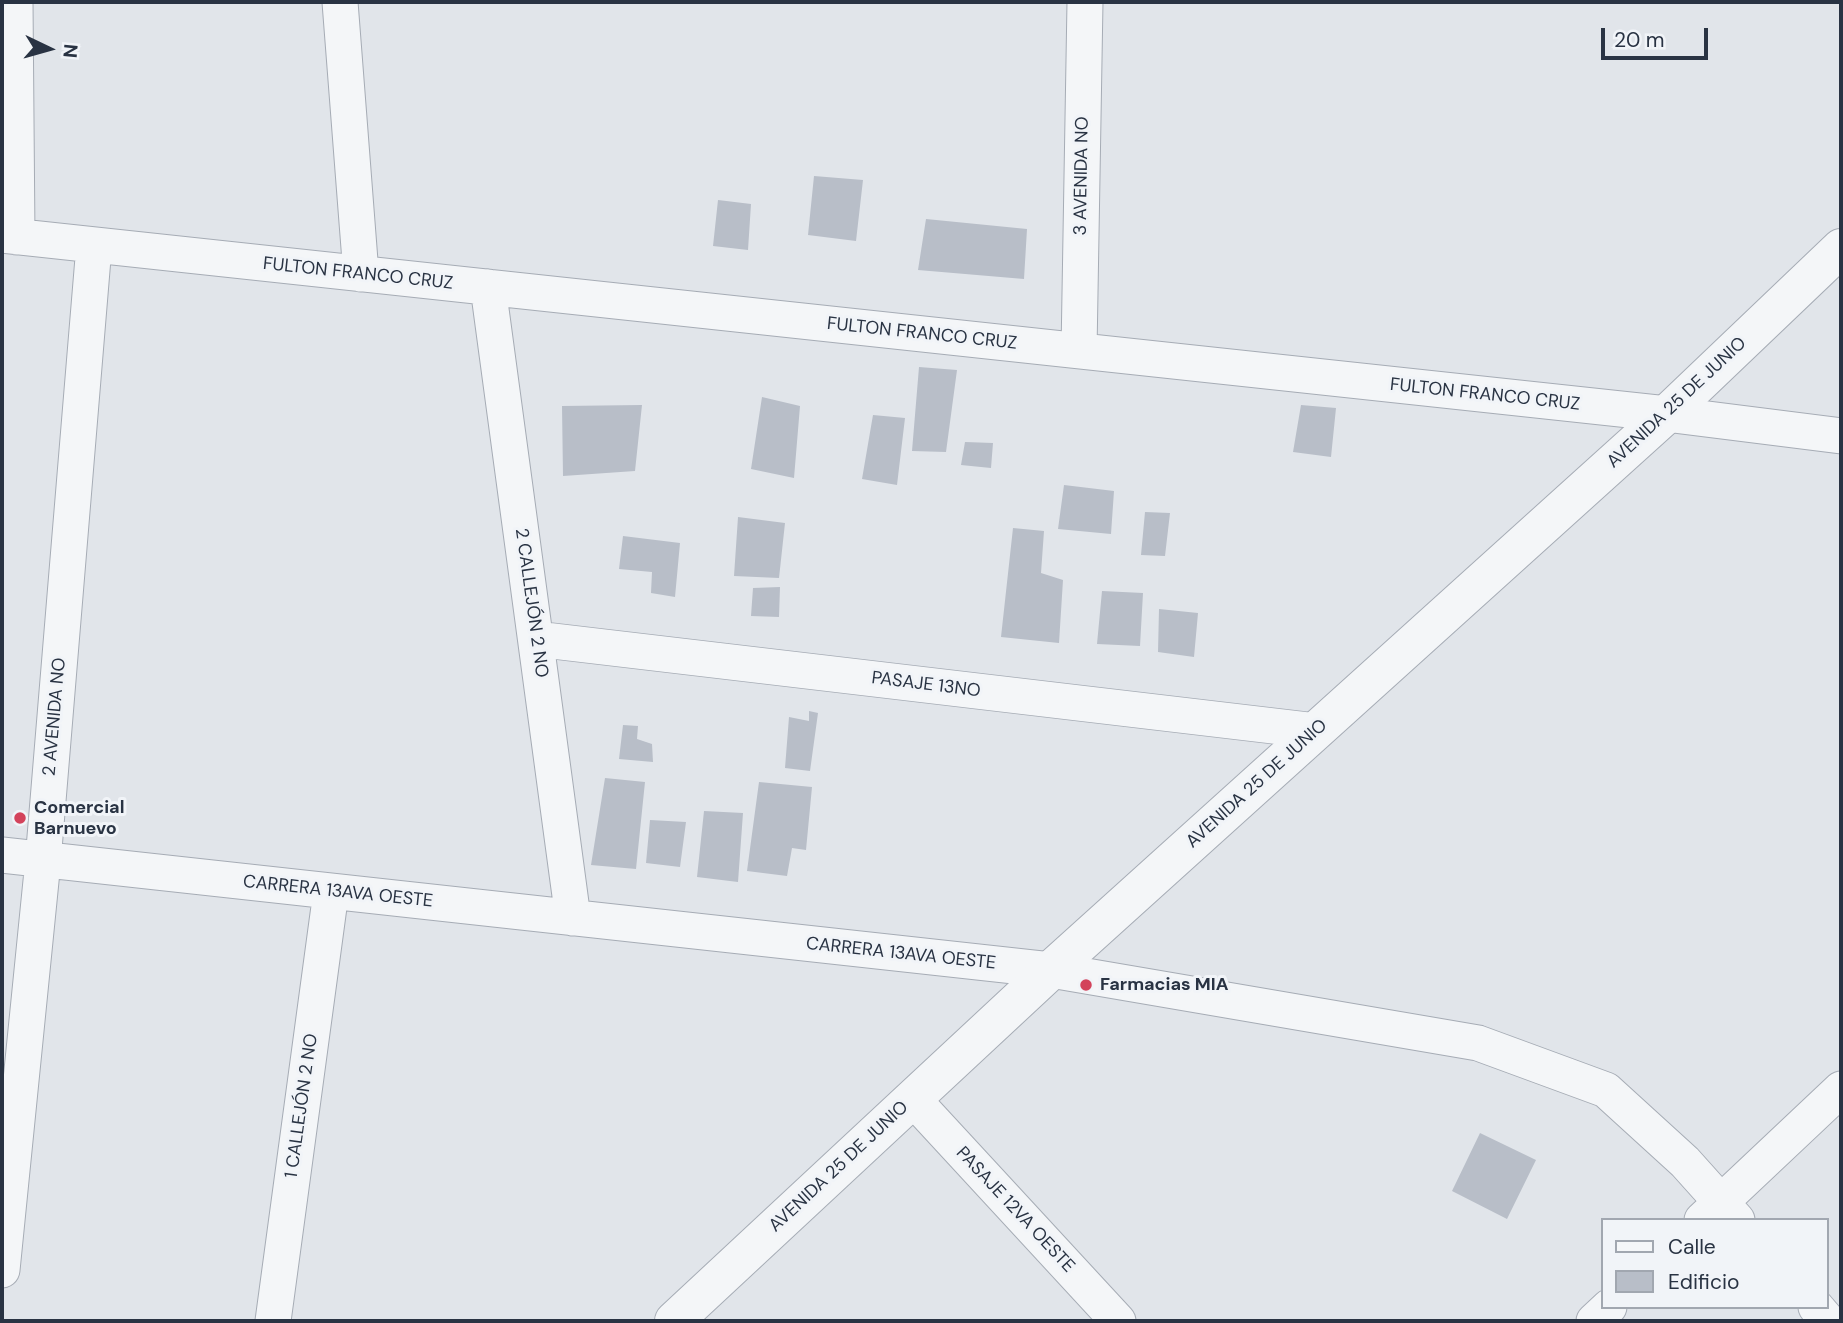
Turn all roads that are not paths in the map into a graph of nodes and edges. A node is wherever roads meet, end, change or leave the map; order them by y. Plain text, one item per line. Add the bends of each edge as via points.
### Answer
1 (15, 2) edge
2 (340, 2) edge
3 (1086, 2) edge
4 (10, 236) edge
5 (94, 246) junction
6 (1841, 248) edge
7 (362, 274) junction
8 (488, 287) junction
9 (1079, 351) junction
10 (1667, 414) junction
11 (1841, 436) edge
12 (536, 639) junction
13 (1316, 731) junction
14 (2, 855) edge
15 (43, 860) junction
16 (331, 892) junction
17 (573, 918) junction
18 (1051, 970) junction
19 (1841, 1089) edge
20 (913, 1099) junction
21 (1720, 1214) edge
22 (2, 1270) edge
23 (1607, 1309) edge
24 (273, 1321) edge
25 (674, 1321) edge
26 (1118, 1321) edge
27 (1594, 1321) edge

1 - 4 street
2 - 7 street
3 - 9 street, 3 AVENIDA NO
4 - 5 street, FULTON FRANCO CRUZ
5 - 7 street, FULTON FRANCO CRUZ
5 - 15 street, 2 AVENIDA NO
6 - 10 street, AVENIDA 25 DE JUNIO
7 - 8 street, FULTON FRANCO CRUZ
8 - 9 street, FULTON FRANCO CRUZ
8 - 12 street, 2 CALLEJÓN 2 NO
9 - 10 street, FULTON FRANCO CRUZ
10 - 11 street, FULTON FRANCO CRUZ
10 - 13 street, AVENIDA 25 DE JUNIO
12 - 13 street, PASAJE 13NO
12 - 17 street, 2 CALLEJÓN 2 NO
13 - 18 street, AVENIDA 25 DE JUNIO
14 - 15 street, CARRERA 13AVA OESTE
15 - 16 street, CARRERA 13AVA OESTE
15 - 22 street, 2 AVENIDA NO
16 - 17 street, CARRERA 13AVA OESTE
16 - 24 street, 1 CALLEJÓN 2 NO
17 - 18 street, CARRERA 13AVA OESTE
18 - 20 street, AVENIDA 25 DE JUNIO
18 - 21 street, CARRERA 13AVA OESTE via 1478,1043 1606,1090 1685,1162
19 - 21 street
20 - 25 street, AVENIDA 25 DE JUNIO
20 - 26 street, PASAJE 12VA OESTE
23 - 27 street

